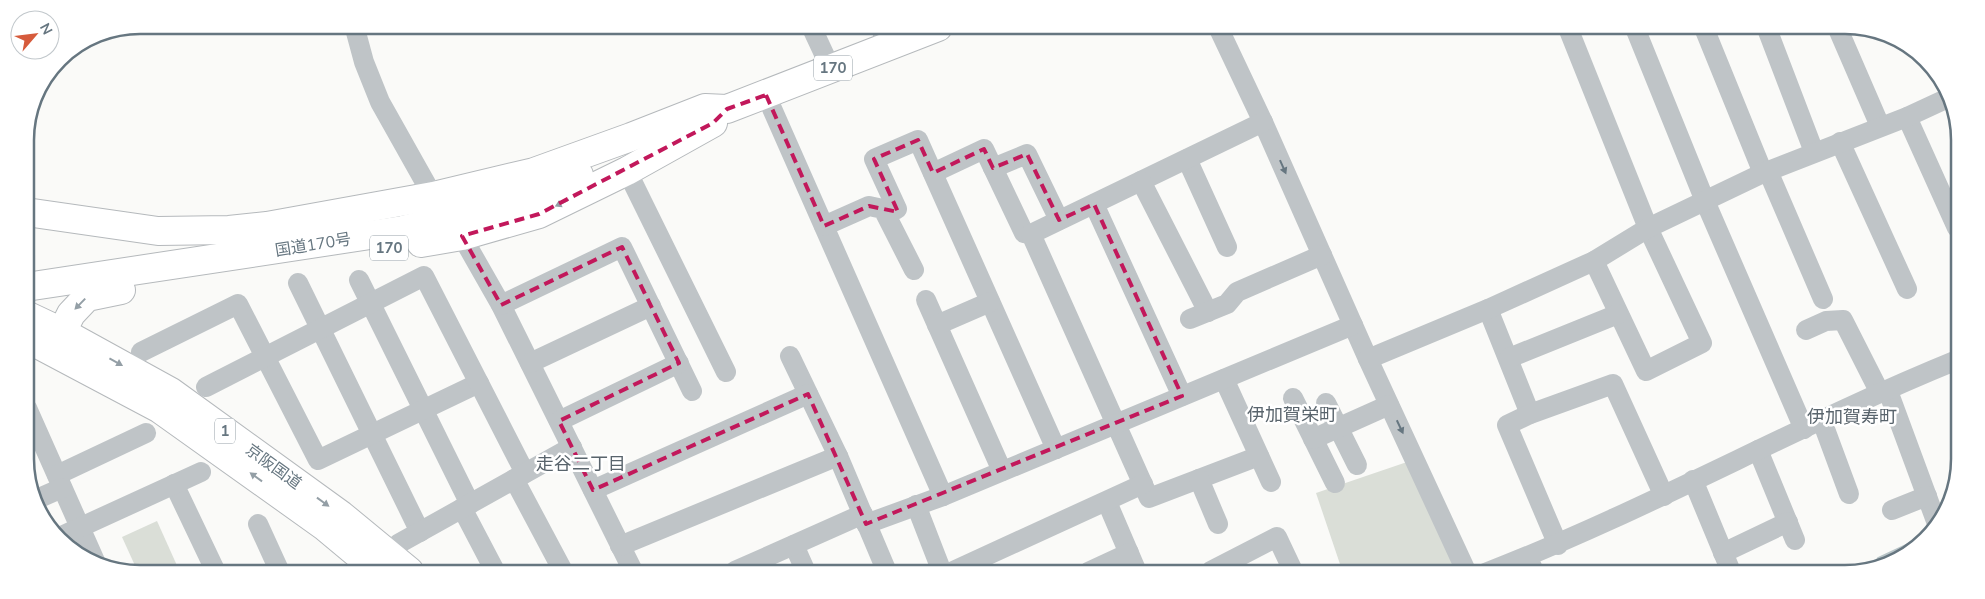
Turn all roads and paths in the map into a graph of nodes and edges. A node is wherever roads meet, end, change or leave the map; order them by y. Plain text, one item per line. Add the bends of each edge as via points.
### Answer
1 (356, 34) edge
2 (815, 34) edge
3 (1221, 34) edge
4 (1570, 34) edge
5 (1637, 34) edge
6 (1707, 34) edge
7 (1769, 34) edge
8 (1840, 34) edge
9 (884, 36) edge
10 (831, 69) junction
11 (766, 95) junction
12 (1943, 100) edge
13 (720, 116) junction
14 (1907, 117) junction
15 (1263, 122) junction
16 (1880, 126) junction
17 (1840, 142) junction
18 (1814, 152) junction
19 (1187, 159) junction
20 (618, 167) junction
21 (993, 168) junction
22 (1765, 172) junction
23 (933, 173) junction
24 (1141, 181) junction
25 (1705, 201) junction
26 (1094, 204) junction
27 (34, 213) edge
28 (446, 214) junction
29 (886, 214) junction
30 (1951, 215) edge
31 (1059, 220) junction
32 (34, 225) edge
33 (824, 226) junction
34 (1648, 228) junction
35 (1031, 234) junction
36 (1227, 247) dead end
37 (1322, 256) junction
38 (1594, 260) junction
39 (914, 270) dead end
40 (359, 280) dead end
41 (298, 283) dead end
42 (34, 287) edge
43 (1907, 289) dead end
44 (926, 300) dead end
45 (990, 302) junction
46 (370, 303) junction
47 (501, 305) junction
48 (651, 306) junction
49 (1488, 309) junction
50 (1618, 314) junction
51 (34, 320) edge
52 (937, 325) junction
53 (1353, 325) junction
54 (320, 329) junction
55 (62, 332) junction
56 (34, 342) edge
57 (141, 352) dead end
58 (790, 356) dead end
59 (265, 357) junction
60 (1509, 358) junction
61 (1368, 360) junction
62 (530, 363) junction
63 (679, 363) junction
64 (1951, 363) edge
65 (726, 372) dead end
66 (1224, 379) junction
67 (479, 384) junction
68 (206, 387) dead end
69 (692, 391) dead end
70 (1884, 392) junction
71 (808, 394) junction
72 (1182, 396) junction
73 (1293, 398) dead end
74 (1326, 403) dead end
75 (1389, 405) junction
76 (424, 410) junction
77 (1530, 414) junction
78 (559, 421) junction
79 (1116, 424) junction
80 (1813, 425) junction
81 (1338, 428) junction
82 (146, 433) dead end
83 (372, 435) junction
84 (1313, 439) junction
85 (34, 443) edge
86 (572, 448) junction
87 (1056, 449) junction
88 (1758, 450) junction
89 (838, 456) junction
90 (1259, 456) junction
91 (1357, 465) dead end
92 (1002, 471) junction
93 (201, 472) dead end
94 (520, 476) junction
95 (1199, 479) junction
96 (1693, 480) junction
97 (59, 481) junction
98 (1271, 482) dead end
99 (1335, 483) dead end
100 (174, 484) junction
101 (1143, 484) junction
102 (593, 490) junction
103 (1849, 494) dead end
104 (40, 496) edge
105 (943, 496) junction
106 (1664, 496) junction
107 (1927, 496) junction
108 (1107, 502) junction
109 (916, 505) junction
110 (466, 506) junction
111 (1892, 510) dead end
112 (1934, 516) edge
113 (865, 519) junction
114 (1788, 522) junction
115 (258, 524) dead end
116 (1218, 524) dead end
117 (80, 527) junction
118 (420, 532) junction
119 (65, 534) edge
120 (1796, 540) dead end
121 (398, 544) dead end
122 (794, 545) junction
123 (1558, 545) junction
124 (620, 546) junction
125 (90, 553) edge
126 (1129, 553) junction
127 (1723, 553) junction
128 (213, 565) edge
129 (277, 565) edge
130 (371, 565) edge
131 (402, 565) edge
132 (492, 565) edge
133 (560, 565) edge
134 (630, 565) edge
135 (750, 565) edge
136 (803, 565) edge
137 (884, 565) edge
138 (939, 565) edge
139 (967, 565) edge
140 (1103, 565) edge
141 (1134, 565) edge
142 (1223, 565) edge
143 (1290, 565) edge
144 (1463, 565) edge
145 (1531, 565) edge
146 (1728, 565) edge

1 - 28 street via 380,102
2 - 10 street
3 - 15 street
4 - 34 street
5 - 25 street
6 - 22 street
7 - 18 street
8 - 16 street
9 - 10 highway, 国道170号 / 170
10 - 11 highway, 国道170号 / 170
11 - 13 highway, 国道170号 / 170
11 - 33 street
12 - 14 street
13 - 20 highway, 170
13 - 28 highway, 国道170号 via 705,108 534,172
14 - 16 street
14 - 30 street
15 - 19 street
15 -> 37 street
16 - 17 street
17 - 18 street
17 - 43 street
18 - 22 street
19 - 24 street
19 - 36 street
20 -> 28 highway, 国道170号 / 170
20 - 65 street
21 - 23 street via 984,149
21 - 31 street via 1027,154
21 - 35 street via 1024,233
22 - 25 street
22 - 70 street via 1816,296 1814,326 1843,320
23 - 29 street via 918,140 874,160 897,209
23 - 45 street
24 - 26 street
24 - 37 street via 1199,315 1227,304 1237,292
25 - 34 street
25 - 80 street
26 - 31 street
26 - 72 street
27 - 28 highway, 国道170号 / 170 via 158,231 229,230
28 - 32 highway, 170 via 267,238 183,243 116,238
28 - 42 highway, 国道170号 / 170 via 403,230
28 - 47 street
28 -> 55 highway, 170 via 87,297 70,314
29 - 33 street via 882,208 869,206
29 - 39 street
31 - 35 street
33 - 105 street
34 - 38 street
34 - 50 street via 1702,343 1646,371
35 - 79 street
37 - 53 street
38 - 49 street
38 - 50 street
40 - 46 street
41 - 54 street
44 - 52 street
45 - 52 street
45 - 87 street
46 - 54 street
46 - 67 street via 424,276
46 - 76 street
47 - 48 street via 622,246
47 - 62 street
48 - 62 street
48 - 63 street
49 - 60 street
49 - 61 street
50 - 60 street
51 - 55 highway, 京阪国道 / 1
52 - 92 street
53 - 61 street
53 - 66 street
54 - 59 street
54 - 83 street
55 -> 131 highway, 京阪国道 / 1 via 171,392 341,514
130 -> 56 highway, 京阪国道 / 1 via 324,526 160,409
57 - 59 street via 238,304
58 - 71 street
59 - 68 street
59 - 83 street via 318,460
60 - 77 street
61 - 75 street
62 - 78 street
63 - 69 street
63 - 78 street
64 - 70 street
66 - 72 street
66 - 90 street
67 - 76 street
67 - 94 street
70 - 80 street
70 - 107 street
71 - 89 street
71 - 102 street
72 - 79 street
73 - 84 street
74 - 81 street
75 - 81 street
75 -> 144 street
76 - 83 street
76 - 110 street
77 - 106 street via 1613,384
77 - 123 street via 1508,425
78 - 86 street
79 - 87 street
79 - 101 street
80 - 88 street
80 - 103 street
81 - 84 street
81 - 91 street
82 - 97 street
83 - 118 street
84 - 99 street
85 - 97 street
86 - 94 street
86 - 102 street
87 - 92 street
88 - 96 street
88 - 114 street
89 - 113 street
89 - 124 street
90 - 95 street
90 - 98 street
92 - 105 street
93 - 100 street
94 - 110 street
94 - 133 street
95 - 101 street via 1149,498
95 - 116 street
96 - 106 street
96 - 127 street
97 - 104 street
97 - 117 street
100 - 117 street
100 - 128 street
101 - 108 street
102 - 124 street
105 - 109 street
106 - 123 street
107 - 111 street
107 - 112 street
108 - 126 street
108 - 139 street
109 - 113 street
109 - 138 street
110 - 118 street
110 - 132 street
113 - 122 street
113 - 137 street
114 - 120 street
114 - 127 street
115 - 129 street
117 - 119 street
117 - 125 street
118 - 121 street
122 - 135 street
122 - 136 street
123 - 145 street
124 - 134 street
126 - 140 street
126 - 141 street
127 - 146 street
142 - 143 street via 1277,537

